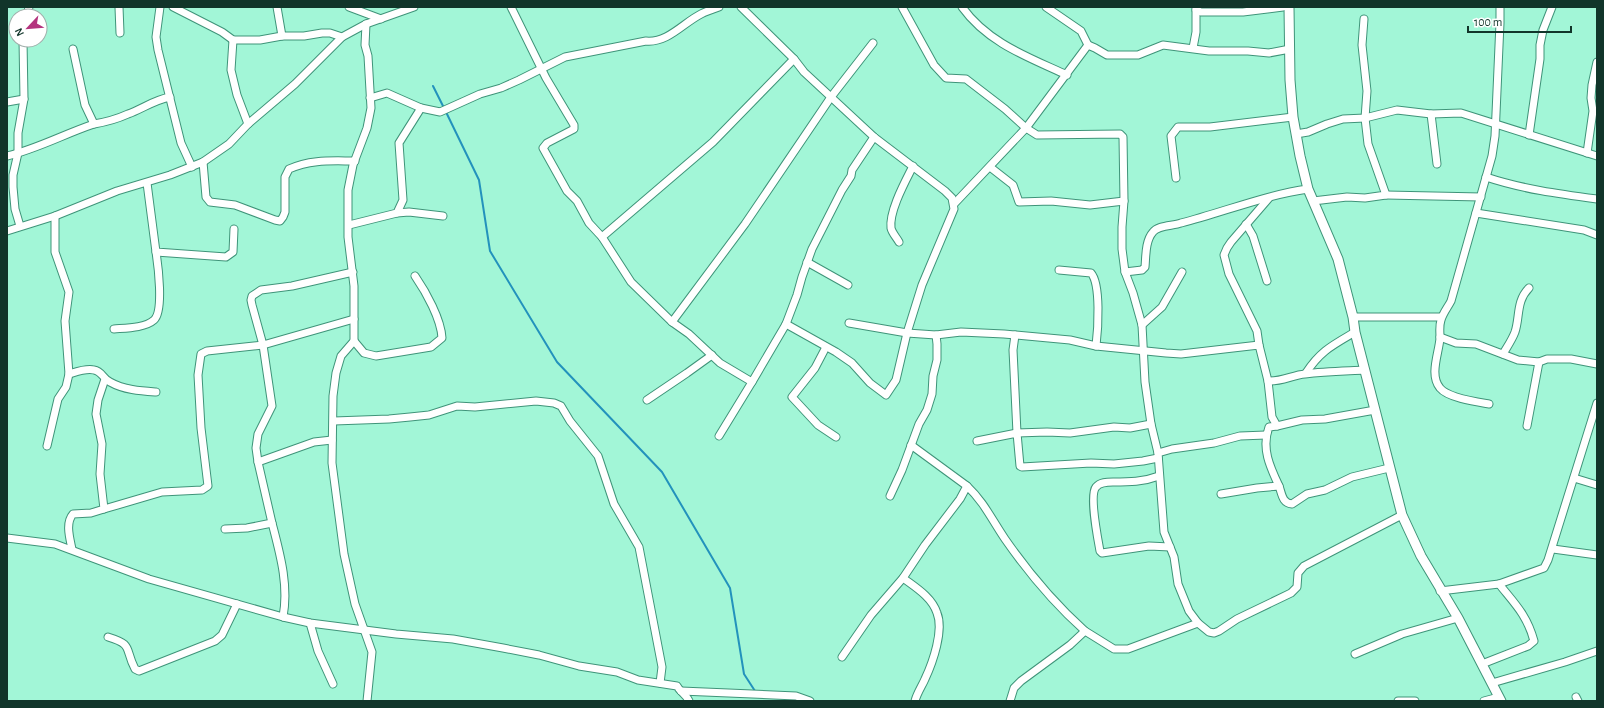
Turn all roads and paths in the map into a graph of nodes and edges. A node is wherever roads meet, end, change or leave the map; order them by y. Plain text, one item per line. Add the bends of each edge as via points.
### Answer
1 (119, 7) edge
2 (160, 7) edge
3 (173, 7) edge
4 (277, 7) edge
5 (349, 7) edge
6 (414, 7) edge
7 (511, 7) edge
8 (719, 7) edge
9 (741, 7) edge
10 (962, 7) edge
11 (1046, 7) edge
12 (1283, 7) edge
13 (1289, 7) edge
14 (1500, 7) edge
15 (1552, 7) edge
16 (905, 8) edge
17 (1196, 8) edge
18 (381, 19) junction
19 (1364, 19) dead end
20 (366, 24) junction
21 (356, 29) junction
22 (120, 33) dead end
23 (282, 36) junction
24 (342, 37) junction
25 (234, 40) junction
26 (873, 43) dead end
27 (365, 45) junction
28 (1088, 45) junction
29 (23, 48) edge
30 (1193, 48) junction
31 (73, 49) dead end
32 (1290, 49) junction
33 (794, 59) junction
34 (1597, 62) edge
35 (541, 69) junction
36 (1067, 75) junction
37 (170, 97) junction
38 (831, 97) junction
39 (24, 98) junction
40 (370, 98) junction
41 (7, 102) edge
42 (421, 108) junction
43 (1431, 114) junction
44 (1293, 117) junction
45 (1365, 118) junction
46 (94, 124) junction
47 (248, 124) junction
48 (1495, 125) junction
49 (1026, 128) junction
50 (1296, 134) junction
51 (1529, 135) junction
52 (874, 137) junction
53 (18, 153) junction
54 (1587, 153) junction
55 (7, 156) edge
56 (1597, 156) edge
57 (355, 161) junction
58 (203, 162) junction
59 (1437, 164) dead end
60 (192, 166) junction
61 (913, 166) junction
62 (990, 167) junction
63 (1486, 177) junction
64 (1176, 178) dead end
65 (147, 183) junction
66 (1308, 189) junction
67 (1386, 195) junction
68 (1481, 197) junction
69 (1269, 198) junction
70 (1597, 200) edge
71 (1124, 201) junction
72 (1313, 201) junction
73 (954, 204) junction
74 (397, 213) junction
75 (1476, 213) junction
76 (55, 216) junction
77 (443, 216) dead end
78 (349, 224) junction
79 (1246, 224) junction
80 (20, 226) junction
81 (234, 229) dead end
82 (7, 231) edge
83 (1597, 235) edge
84 (602, 237) junction
85 (900, 242) dead end
86 (156, 252) junction
87 (807, 262) junction
88 (1060, 270) dead end
89 (353, 272) junction
90 (1125, 272) junction
91 (1182, 272) dead end
92 (415, 276) dead end
93 (1267, 281) dead end
94 (848, 285) dead end
95 (1529, 288) dead end
96 (1353, 317) junction
97 (1441, 317) junction
98 (354, 319) junction
99 (672, 322) junction
100 (849, 323) dead end
101 (786, 324) junction
102 (1142, 325) junction
103 (114, 329) dead end
104 (1355, 332) junction
105 (907, 333) junction
106 (936, 335) junction
107 (1015, 335) junction
108 (1440, 337) junction
109 (354, 341) junction
110 (263, 345) junction
111 (1259, 345) junction
112 (1096, 346) junction
113 (826, 347) junction
114 (1144, 352) junction
115 (1503, 354) junction
116 (712, 355) junction
117 (1539, 362) junction
118 (1597, 364) edge
119 (1366, 370) junction
120 (69, 374) junction
121 (1306, 374) junction
122 (105, 379) junction
123 (1268, 381) junction
124 (752, 382) junction
125 (156, 392) dead end
126 (647, 400) dead end
127 (1597, 403) edge
128 (1489, 404) dead end
129 (1375, 410) junction
130 (334, 421) junction
131 (1151, 424) junction
132 (1277, 426) junction
133 (1527, 426) dead end
134 (1017, 433) junction
135 (1266, 435) junction
136 (719, 436) dead end
137 (836, 437) dead end
138 (332, 440) junction
139 (977, 441) dead end
140 (912, 445) junction
141 (47, 446) dead end
142 (1158, 456) junction
143 (258, 462) junction
144 (1389, 468) junction
145 (1159, 476) junction
146 (1574, 478) junction
147 (1597, 484) edge
148 (967, 486) junction
149 (1279, 486) junction
150 (1222, 494) dead end
151 (890, 496) dead end
152 (104, 509) junction
153 (1402, 515) junction
154 (272, 523) junction
155 (225, 529) dead end
156 (7, 538) edge
157 (1170, 547) junction
158 (72, 549) junction
159 (1553, 549) junction
160 (1597, 555) edge
161 (903, 578) junction
162 (1499, 584) junction
163 (1440, 591) junction
164 (237, 604) junction
165 (283, 617) junction
166 (1458, 618) junction
167 (310, 623) junction
168 (1198, 623) junction
169 (364, 629) junction
170 (1085, 631) junction
171 (108, 637) dead end
172 (1597, 651) edge
173 (1355, 654) dead end
174 (842, 657) dead end
175 (1482, 664) junction
176 (660, 683) junction
177 (1492, 683) junction
178 (333, 684) dead end
179 (680, 691) junction
180 (1500, 699) edge
181 (367, 701) edge
182 (689, 701) edge
183 (810, 701) edge
184 (914, 701) edge
185 (1010, 701) edge
186 (1398, 701) edge
187 (1416, 701) edge
188 (1484, 701) edge

1 - 22 street
2 - 37 street via 156,37
3 - 25 street
4 - 23 street
5 - 18 street
6 - 18 street
7 - 35 street
8 - 35 street via 701,14 663,39 646,40 565,57
9 - 33 street
10 - 36 street via 972,21 1004,45
11 - 28 street via 1081,31
12 - 17 street via 1243,12 1201,12
13 - 32 street
14 - 48 street
15 - 51 street via 1540,45
16 - 49 street via 934,65 946,78 966,79
17 - 30 street
18 - 20 street
19 - 45 street via 1362,45 1367,91
20 - 21 street
20 - 27 street
21 - 24 street
21 - 27 street
23 - 24 street via 322,33
23 - 25 street via 260,40
24 - 47 street via 295,84
25 - 47 street via 231,70
26 - 38 street
27 - 40 street
28 - 30 street via 1107,54 1138,55 1163,45
28 - 36 street
29 - 39 street
30 - 32 street via 1269,53
31 - 46 street via 85,105
32 - 44 street
33 - 38 street
33 - 84 street via 713,142
34 - 54 street via 1592,85 1593,111
35 - 42 street via 440,112
35 - 84 street via 574,125 574,129 547,143 543,148 567,192 577,201 589,223
36 - 49 street
37 - 46 street via 152,102 129,114
37 - 60 street via 181,143
38 - 52 street
38 - 99 street via 745,224
39 - 41 street
39 - 53 street via 18,132
40 - 42 street via 387,93
40 - 57 street via 367,128
42 - 74 street via 399,143 403,200
43 - 45 street via 1396,110
43 - 48 street via 1461,113 1485,119
43 - 59 street
44 - 50 street
44 - 64 street via 1210,127 1178,127 1171,136
45 - 50 street via 1343,119
45 - 67 street via 1368,144
46 - 53 street
47 - 58 street via 229,144
48 - 51 street
48 - 63 street via 1492,156
49 - 62 street
49 - 71 street via 1037,135 1120,134 1123,137
50 - 66 street
51 - 54 street
52 - 61 street
52 - 87 street via 852,170
53 - 55 street
53 - 80 street via 13,187
54 - 56 street
57 - 58 street via 318,161 289,169 286,177 285,212 280,220 235,205 210,202 206,197
57 - 78 street via 348,190
58 - 60 street
60 - 65 street
61 - 73 street via 946,191
61 - 85 street via 899,194 892,219 891,230
62 - 71 street via 1013,185 1019,202 1052,201 1090,205
62 - 73 street
63 - 68 street
63 - 70 street via 1518,187
65 - 76 street via 117,191
65 - 86 street
66 - 69 street via 1288,191
66 - 72 street
67 - 68 street
67 - 72 street
68 - 75 street
69 - 79 street
69 - 90 street via 1158,229 1148,241 1142,270
71 - 90 street via 1122,227
72 - 96 street via 1338,259
73 - 105 street
74 - 77 street
74 - 78 street
75 - 83 street via 1584,230
75 - 97 street via 1451,301
76 - 80 street
76 - 120 street via 55,252 69,292 65,322
78 - 89 street via 348,237
79 - 93 street via 1253,236
79 - 111 street via 1226,248 1224,255 1229,274 1257,331
80 - 82 street
81 - 86 street via 233,252 226,257
84 - 99 street via 631,282
86 - 103 street via 160,276 158,313 154,320 143,325
87 - 94 street
87 - 101 street
88 - 112 street via 1091,273 1095,277 1098,329
89 - 98 street
89 - 110 street via 255,293 251,300
90 - 102 street
91 - 102 street via 1162,307
92 - 109 street via 434,308 442,338 431,347 376,356 364,353
95 - 115 street via 1524,293 1515,331
96 - 97 street
96 - 104 street
97 - 108 street
98 - 109 street
98 - 110 street
99 - 116 street
100 - 105 street
101 - 113 street
101 - 124 street
102 - 114 street
104 - 119 street
104 - 121 street via 1317,357
105 - 106 street
105 - 113 street via 896,380 886,395 870,383 852,363
106 - 107 street via 961,332
106 - 140 street via 937,360 932,394
107 - 112 street via 1070,340
107 - 134 street
108 - 115 street via 1456,343 1476,344
108 - 128 street via 1436,362 1436,381 1440,389 1447,394
109 - 130 street via 339,360 333,396
110 - 143 street via 272,406 258,434
110 - 152 street via 207,351 201,354 198,375 208,486 202,490 162,492
111 - 114 street via 1182,354
111 - 123 street
112 - 114 street
113 - 137 street via 815,368 792,397 818,425
114 - 131 street
115 - 117 street via 1518,360
116 - 124 street via 720,363
116 - 126 street
117 - 118 street via 1571,358
117 - 133 street
119 - 121 street
119 - 129 street
120 - 122 street via 93,369 101,372
120 - 141 street via 66,387 58,399
121 - 123 street
122 - 125 street via 134,390
122 - 152 street via 96,414 102,444 100,474
123 - 132 street via 1272,418
124 - 136 street
127 - 146 street
129 - 132 street
129 - 144 street
130 - 138 street
130 - 176 street via 389,420 429,414 457,406 475,408 536,401 561,406 598,456 614,504 639,547 662,667
131 - 134 street via 1070,433
131 - 142 street
132 - 135 street via 1269,427
134 - 139 street
134 - 142 street via 1022,468 1114,464 1143,461
135 - 142 street via 1240,436 1172,449
135 - 149 street via 1270,467
138 - 143 street via 314,442
138 - 169 street via 334,485 344,554 355,604
140 - 148 street
140 - 151 street
142 - 145 street
143 - 154 street
144 - 149 street via 1352,477 1325,490 1307,494 1292,504 1284,501
144 - 153 street
145 - 157 street via 1164,532
145 - 157 street via 1136,482 1100,483 1093,492 1093,506 1102,553 1149,546
146 - 147 street
146 - 159 street
148 - 161 street
148 - 170 street via 979,498 1022,562 1058,607
149 - 150 street
152 - 158 street via 73,514 70,518 69,534
153 - 163 street
153 - 168 street via 1304,566 1298,573 1298,587 1291,594 1243,616 1214,633
154 - 155 street
154 - 165 street via 283,566 286,603
156 - 158 street via 55,544
157 - 168 street via 1178,584 1189,611
158 - 164 street via 149,579
159 - 160 street
159 - 162 street via 1544,568
161 - 174 street via 871,615
161 - 184 street via 923,593 935,608 939,623 938,640 929,669
162 - 163 street
162 - 175 street via 1523,613 1534,641 1528,646
163 - 166 street
164 - 165 street
164 - 171 street via 222,635 215,640 139,671 132,664 126,645
165 - 167 street
166 - 173 street via 1402,634
166 - 175 street
167 - 169 street
167 - 178 street via 318,651
168 - 170 street via 1128,649 1114,649
169 - 176 street via 453,639 539,654 579,666
169 - 181 street via 372,652
170 - 185 street via 1021,681 1014,688
172 - 177 street
175 - 177 street
176 - 179 street via 677,686
177 - 180 street
179 - 182 street
179 - 183 street via 796,696
180 - 188 street
186 - 187 street

